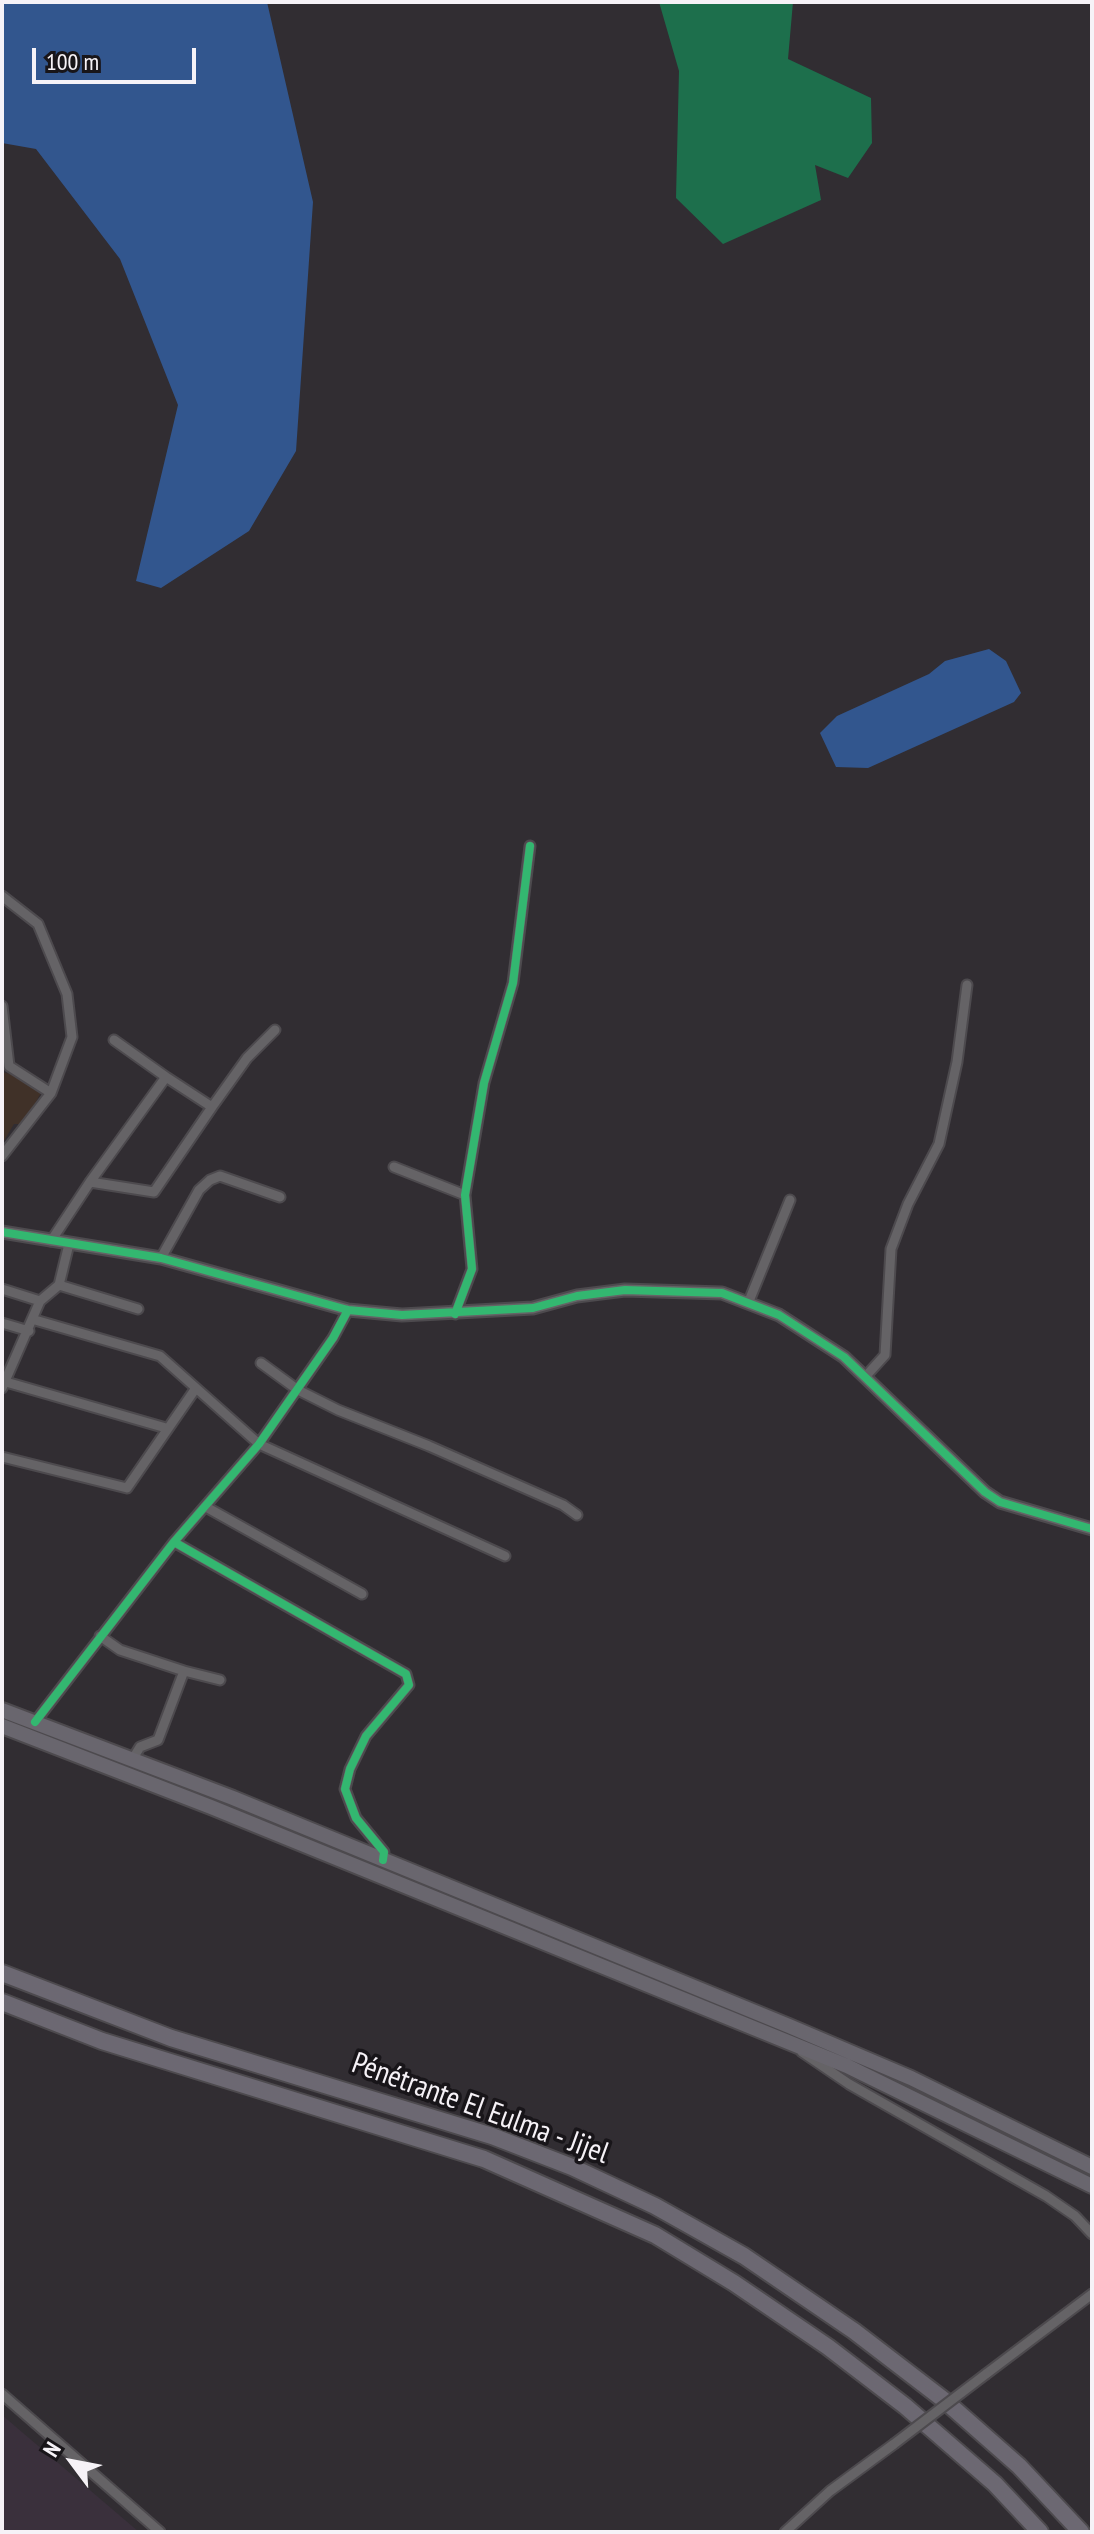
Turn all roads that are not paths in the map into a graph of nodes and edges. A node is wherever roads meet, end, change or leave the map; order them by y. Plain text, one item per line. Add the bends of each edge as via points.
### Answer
1 (530, 846) dead end
2 (2, 896) edge
3 (967, 985) dead end
4 (2, 1006) edge
5 (275, 1030) dead end
6 (114, 1040) dead end
7 (166, 1077) junction
8 (51, 1093) junction
9 (212, 1107) junction
10 (2, 1156) edge
11 (394, 1167) dead end
12 (90, 1182) junction
13 (465, 1195) junction
14 (280, 1197) dead end
15 (790, 1200) dead end
16 (2, 1232) edge
17 (51, 1241) junction
18 (69, 1244) junction
19 (161, 1258) junction
20 (59, 1285) junction
21 (2, 1289) edge
22 (40, 1301) junction
23 (749, 1301) junction
24 (138, 1309) dead end
25 (348, 1310) junction
26 (455, 1314) junction
27 (35, 1320) junction
28 (2, 1323) edge
29 (29, 1331) junction
30 (261, 1363) dead end
31 (865, 1377) junction
32 (4, 1385) edge
33 (196, 1388) junction
34 (298, 1390) junction
35 (166, 1428) junction
36 (259, 1444) junction
37 (2, 1457) edge
38 (206, 1507) junction
39 (577, 1515) dead end
40 (1092, 1529) edge
41 (174, 1542) junction
42 (505, 1556) dead end
43 (362, 1594) dead end
44 (100, 1636) junction
45 (184, 1671) junction
46 (220, 1680) dead end
47 (2, 1710) edge
48 (35, 1722) junction
49 (2, 1726) edge
50 (132, 1760) junction
51 (383, 1860) junction
52 (2, 1973) edge
53 (2, 2002) edge
54 (790, 2042) junction
55 (1092, 2167) edge
56 (1092, 2186) edge
57 (1092, 2234) edge
58 (1092, 2294) edge
59 (2, 2394) edge
60 (160, 2532) edge
61 (785, 2532) edge
62 (1040, 2532) edge
63 (1081, 2532) edge

1 - 13 street via 513,983 484,1083
2 - 8 street via 38,924 67,994 72,1037
3 - 31 street via 939,1144 891,1249 885,1355
4 - 8 street via 9,1066
5 - 9 street
6 - 7 street
7 - 9 street
7 - 12 street
8 - 10 street
9 - 12 street via 154,1192
11 - 13 street
12 - 17 street
13 - 26 street via 472,1269
14 - 19 street via 220,1176 210,1180
15 - 23 street
16 - 17 street
17 - 18 street
18 - 19 street
18 - 20 street
19 - 25 street
20 - 22 street
20 - 24 street
21 - 22 street
22 - 27 street
23 - 26 street via 722,1293 625,1290 533,1308
23 - 31 street via 823,1342
25 - 26 street
25 - 34 street
27 - 29 street
27 - 33 street via 160,1356
28 - 29 street
29 - 32 street
30 - 34 street
31 - 40 street via 985,1492 1000,1502
32 - 35 street
33 - 35 street
33 - 36 street
34 - 36 street
34 - 39 street
35 - 37 street via 127,1488
36 - 38 street
36 - 42 street
38 - 41 street
38 - 43 street
41 - 44 street
41 - 51 street via 406,1674 409,1685 366,1736 345,1789 356,1818 384,1852
44 - 45 street via 120,1650
44 - 48 street
45 - 46 street
45 - 50 street via 158,1740 140,1747
47 - 48 highway
48 - 50 highway
49 - 54 highway
50 - 51 highway
51 - 55 highway via 911,2078
52 - 63 highway, Pénétrante El Eulma - Jijel via 171,2038 492,2136 655,2206 744,2256 854,2331 1019,2466
53 - 62 highway, Pénétrante El Eulma - Jijel via 115,2045 484,2159 655,2235 758,2299 883,2389 995,2484
54 - 56 highway
54 - 57 street via 849,2084 1046,2196
58 - 61 street, bridge via 830,2491
59 - 60 street

